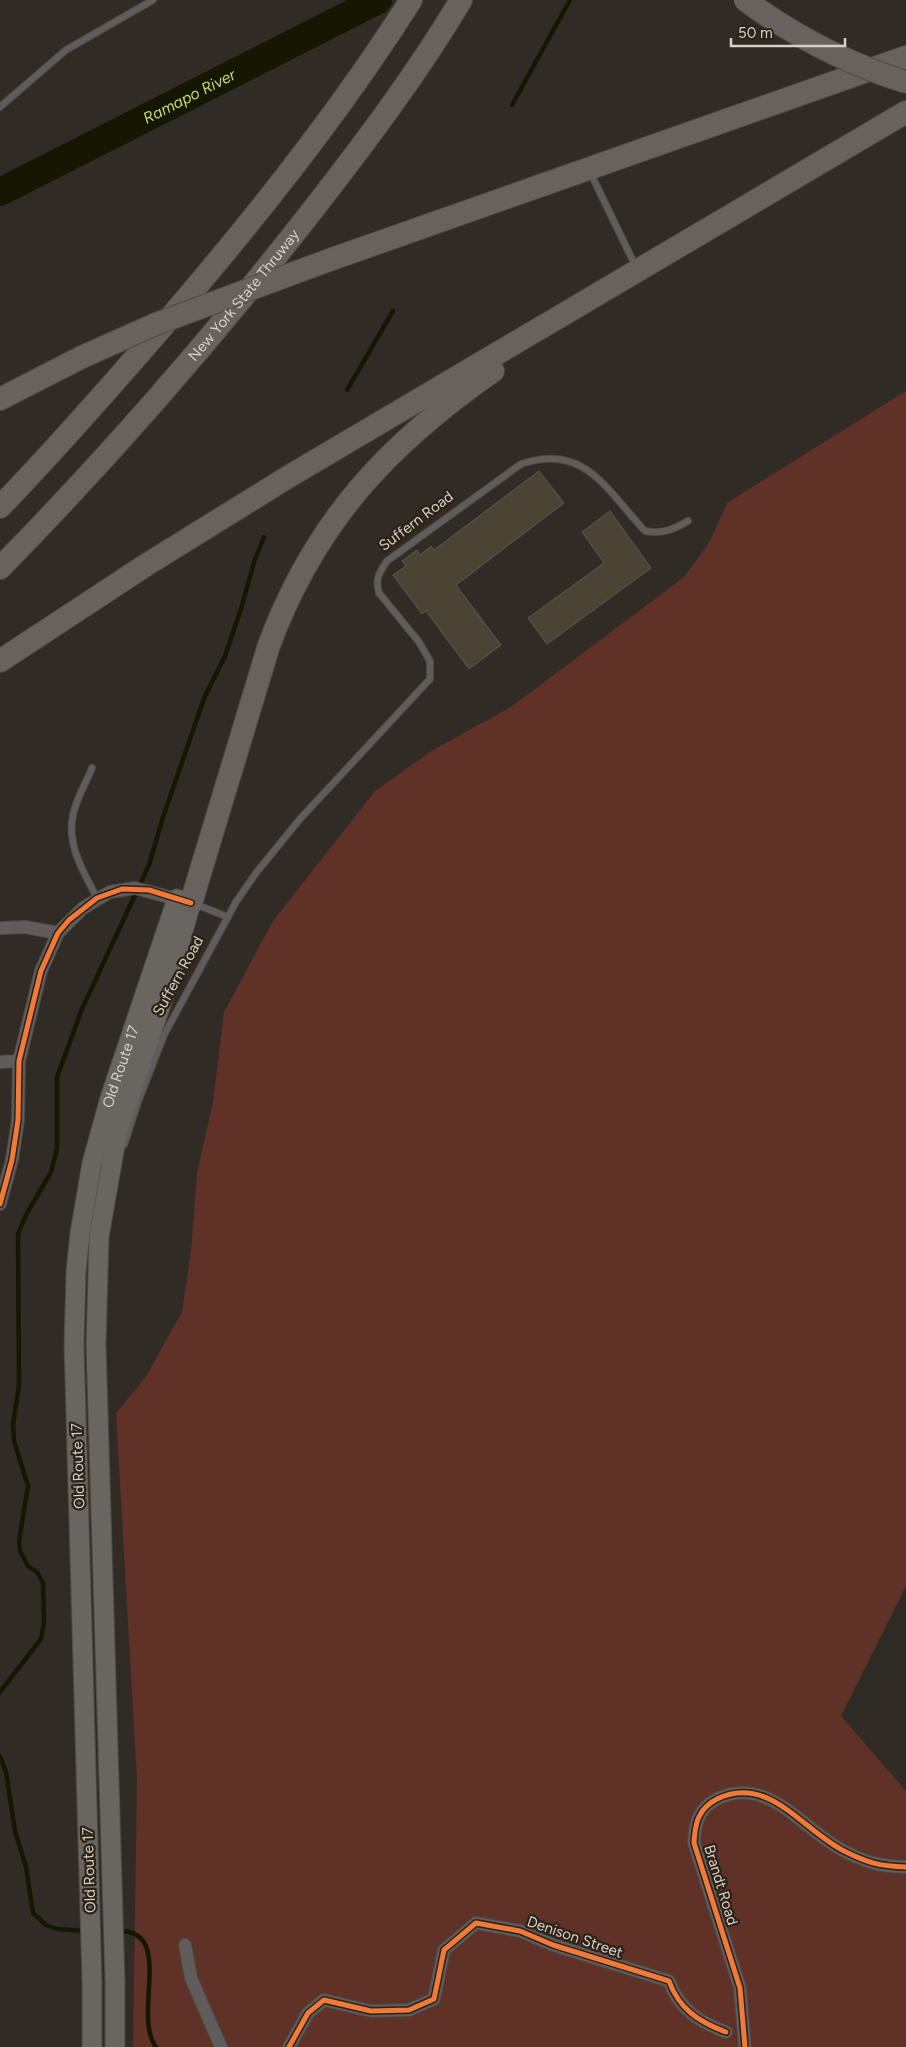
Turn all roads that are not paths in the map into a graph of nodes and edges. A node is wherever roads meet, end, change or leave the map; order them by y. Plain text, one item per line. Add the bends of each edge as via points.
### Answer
1 (153, 0) edge
2 (411, 0) edge
3 (462, 0) edge
4 (745, 0) edge
5 (906, 57) edge
6 (906, 82) edge
7 (0, 107) edge
8 (906, 112) edge
9 (588, 169) junction
10 (638, 270) junction
11 (0, 399) edge
12 (0, 507) edge
13 (688, 521) dead end
14 (0, 568) edge
15 (0, 661) edge
16 (92, 768) dead end
17 (97, 898) junction
18 (184, 901) junction
19 (228, 917) junction
20 (0, 928) edge
21 (58, 933) junction
22 (20, 1061) junction
23 (0, 1062) edge
24 (0, 1204) edge
25 (96, 1309) junction
26 (906, 1867) edge
27 (185, 1945) dead end
28 (726, 2032) dead end
29 (92, 2047) edge
30 (115, 2047) edge
31 (221, 2047) edge
32 (289, 2047) edge
33 (745, 2047) edge

1 - 7 lane via 66,50
2 - 12 highway via 348,94 198,286
3 - 14 highway, New York State Thruway via 358,151 230,313 118,443
4 - 6 highway, bridge via 787,29 821,47 864,68
5 - 9 highway
8 - 10 highway
9 - 10 lane
9 - 11 highway, bridge via 156,324 82,356
10 - 15 highway via 288,477
10 - 18 highway via 438,412 368,477 324,532 294,584 269,645
13 - 19 lane, Suffern Road via 660,533 646,531 595,475 567,459 540,458 521,464 387,561 378,574 376,585 430,661 430,679 300,819 256,873
16 - 17 lane via 73,815 72,839
17 - 18 street via 135,888
17 - 21 street
18 - 19 lane
18 - 25 main road, Old Route 17 via 168,981 117,1134 99,1237
18 - 29 main road, Old Route 17 via 100,1130 85,1199 76,1272 74,1345
19 - 25 lane, Suffern Road via 164,1036 126,1136 105,1231
20 - 21 street
21 - 22 street via 41,971
22 - 23 street
22 - 24 street via 18,1120 12,1160
25 - 30 main road, Old Route 17
26 - 33 street, Brandt Road via 877,1866 842,1850 784,1806 752,1791 731,1792 710,1802 695,1822 694,1843 740,1988
27 - 31 street via 190,1978
28 - 32 street, Denison Street via 692,2016 673,1992 669,1981 553,1945 520,1931 476,1923 444,1950 434,1998 409,2010 371,2011 324,2000 308,2013

